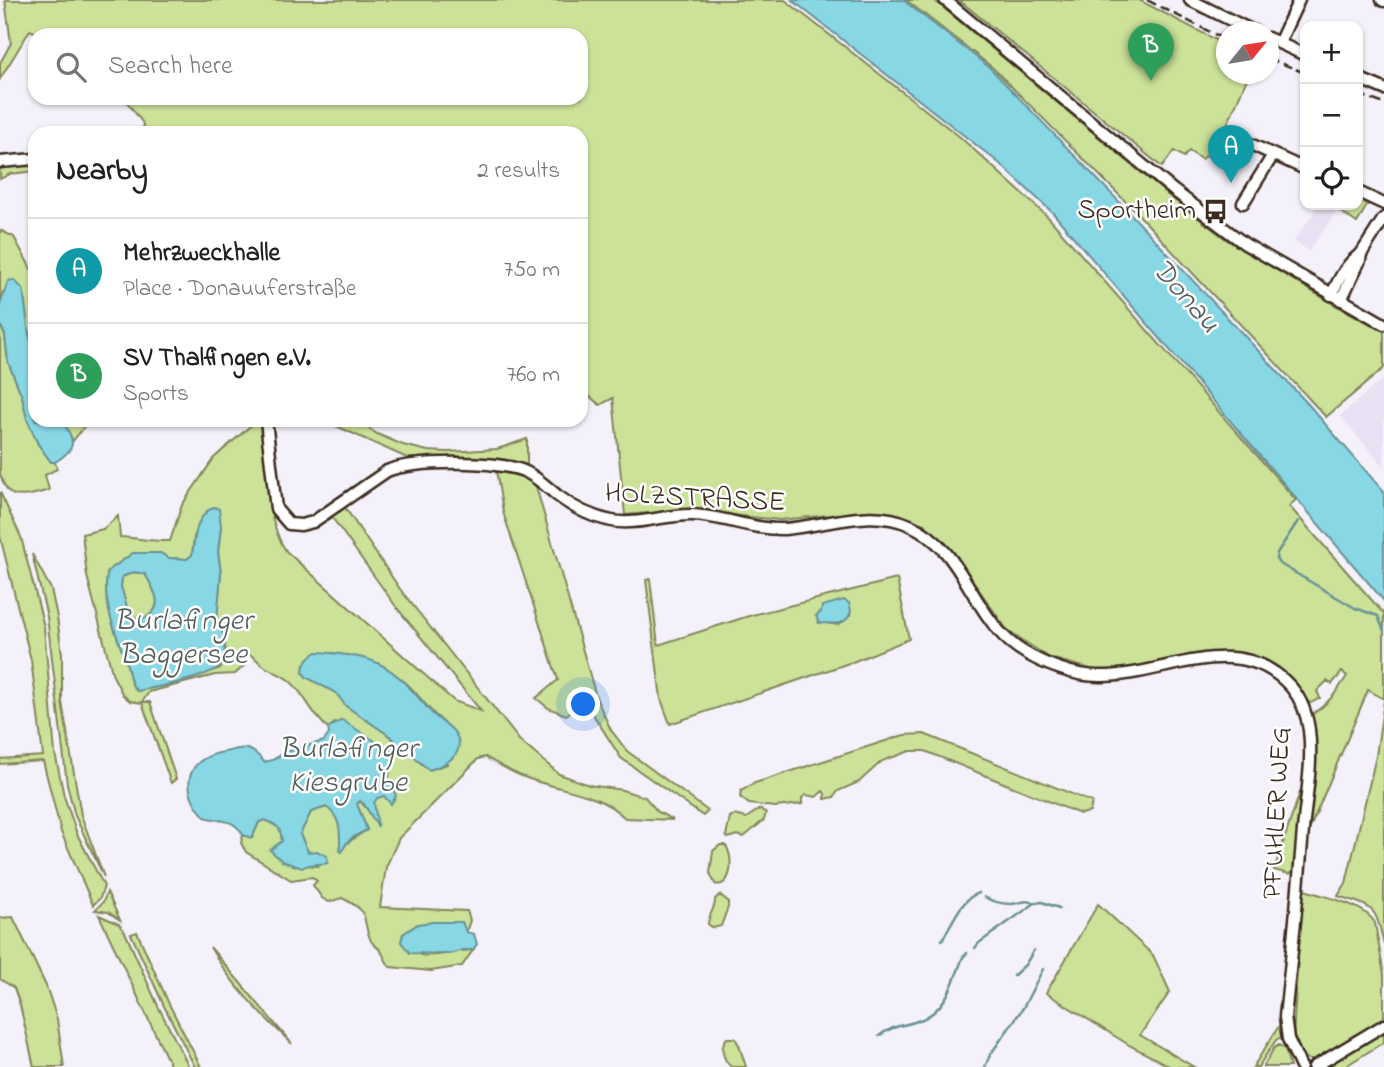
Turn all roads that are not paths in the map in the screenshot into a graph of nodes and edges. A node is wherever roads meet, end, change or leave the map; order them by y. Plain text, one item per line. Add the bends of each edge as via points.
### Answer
1 (945, 0) edge
2 (1191, 0) edge
3 (1299, 0) edge
4 (1233, 21) edge
5 (1279, 33) edge
6 (1279, 43) edge
7 (1300, 53) edge
8 (1363, 80) edge
9 (1384, 89) edge
10 (1248, 143) dead end
11 (1273, 155) junction
12 (28, 160) edge
13 (0, 162) edge
14 (1300, 167) edge
15 (1363, 194) edge
16 (1244, 203) dead end
17 (1384, 204) edge
18 (1384, 218) edge
19 (1361, 254) junction
20 (1343, 272) junction
21 (1310, 283) junction
22 (1331, 295) junction
23 (1341, 300) junction
24 (1384, 324) edge
25 (267, 427) edge
26 (821, 523) joint
27 (1384, 1025) edge
28 (1301, 1067) edge
29 (1314, 1067) edge

1 - 21 street via 1173,190 1229,233
2 - 4 street
3 - 5 street
6 - 7 street
8 - 9 street
10 - 11 street
11 - 14 street
11 - 16 street
12 - 13 street
15 - 17 street
18 - 19 street
19 - 20 street
19 - 23 street
20 - 21 street via 1333,280
20 - 22 street
21 - 22 street
22 - 23 street
23 - 24 street
25 - 26 street, HOLZSTRASSE via 276,509 289,524 313,522 387,471 420,464 523,470 584,514 616,522 690,515 787,529
26 - 28 street, PFUHLER WEG via 879,518 917,528 943,547 1000,633 1032,657 1063,670 1099,677 1195,660 1237,658 1264,667 1293,689 1305,711 1310,735 1285,1017 1288,1038
27 - 29 street

